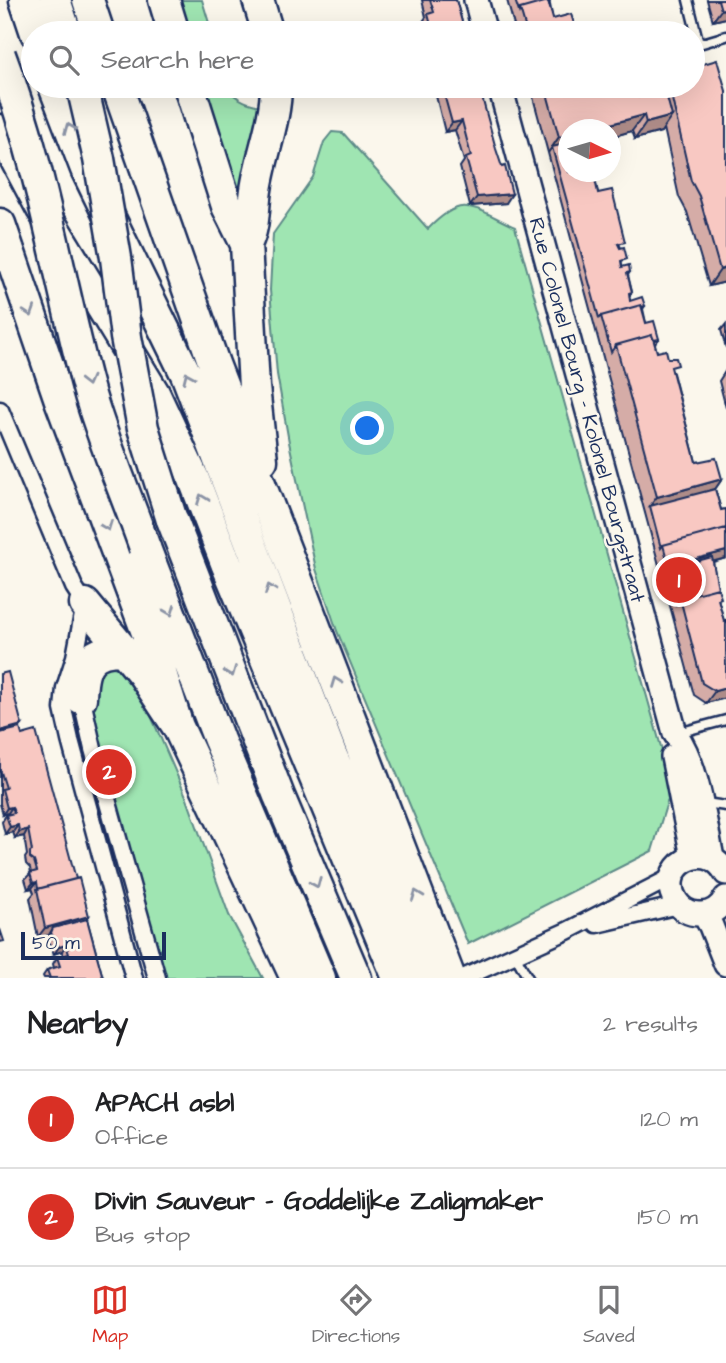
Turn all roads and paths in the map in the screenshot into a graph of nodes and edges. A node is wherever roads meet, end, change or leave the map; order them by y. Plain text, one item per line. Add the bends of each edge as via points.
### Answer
1 (25, 0) edge
2 (88, 0) edge
3 (164, 0) edge
4 (258, 0) edge
5 (476, 0) edge
6 (688, 0) edge
7 (32, 21) edge
8 (95, 21) edge
9 (170, 21) edge
10 (264, 21) edge
11 (482, 21) edge
12 (693, 21) edge
13 (726, 36) edge
14 (705, 42) edge
15 (0, 55) edge
16 (59, 98) edge
17 (85, 98) edge
18 (121, 98) edge
19 (193, 98) edge
20 (276, 98) edge
21 (503, 98) edge
22 (0, 130) edge
23 (0, 224) edge
24 (246, 244) junction
25 (0, 410) edge
26 (266, 502) junction
27 (85, 604) junction
28 (121, 650) junction
29 (75, 657) junction
30 (81, 698) junction
31 (726, 720) edge
32 (178, 727) junction
33 (675, 733) junction
34 (701, 803) junction
35 (726, 806) edge
36 (710, 863) edge
37 (672, 877) junction
38 (679, 905) junction
39 (720, 906) edge
40 (567, 931) junction
41 (515, 955) junction
42 (726, 964) edge
43 (429, 974) edge
44 (134, 978) edge
45 (157, 978) edge
46 (296, 978) edge
47 (320, 978) edge
48 (356, 978) edge
49 (528, 978) edge

1 - 7 highway
2 - 8 highway
3 - 9 highway
4 - 10 highway
5 - 11 street
6 - 12 lane
13 - 14 lane
15 -> 47 highway, bridge via 43,197 89,391 219,740
43 -> 16 highway via 332,756 195,394 86,169
17 -> 48 highway, bridge via 143,428 172,517 279,796
18 - 26 highway
19 - 24 highway via 227,206
20 - 24 highway
21 - 33 street, Rue Colonel Bourg - Kolonel Bourgstraat
43 -> 22 highway via 226,563 154,393 42,209
23 -> 32 highway
24 - 26 highway
25 - 27 street
43 -> 26 highway
27 - 28 highway
27 - 29 street
28 - 30 highway via 101,653 88,662
28 - 32 highway
29 - 30 street
29 - 44 street via 65,688 66,728
30 - 45 street
31 - 33 lane
32 - 46 highway
33 - 34 street, Rue Colonel Bourg - Kolonel Bourgstraat via 684,746
33 - 36 street, Rue Colonel Bourg - Kolonel Bourgstraat via 671,749
34 - 35 lane
34 - 36 street, Rue Colonel Bourg - Kolonel Bourgstraat
36 - 37 street via 680,864
37 - 38 street
37 - 40 street
38 - 39 street via 690,913
38 - 40 street
39 - 42 street via 711,926
40 - 41 street
41 - 43 street
41 - 49 lane

